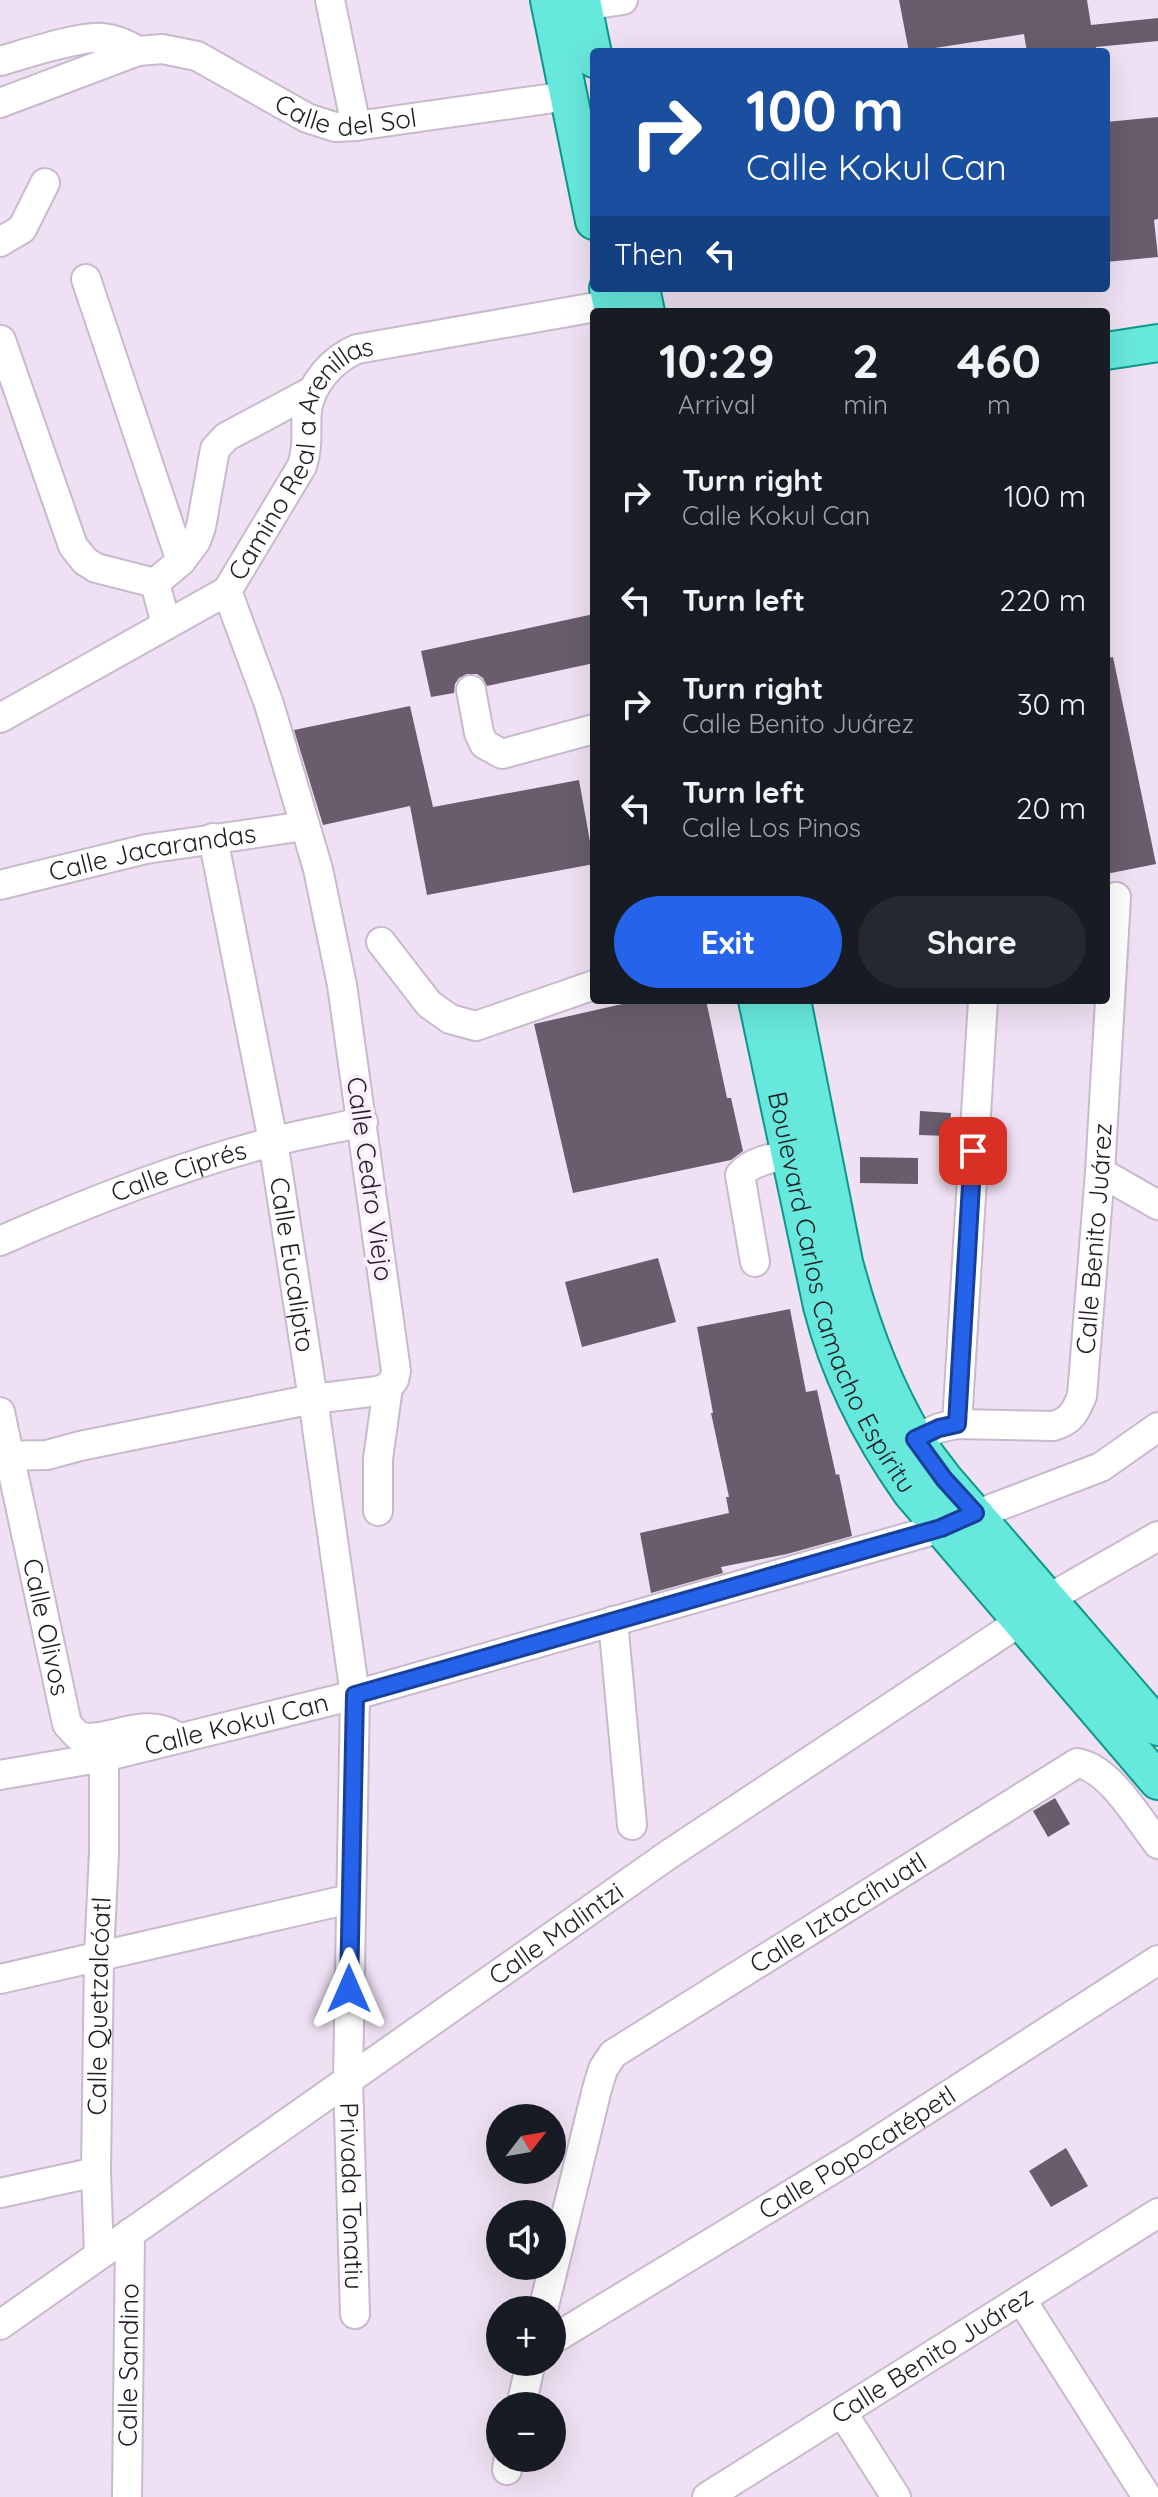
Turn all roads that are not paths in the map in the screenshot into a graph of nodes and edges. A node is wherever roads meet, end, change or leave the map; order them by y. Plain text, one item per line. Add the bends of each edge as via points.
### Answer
1 (330, 0) edge
2 (623, 0) edge
3 (571, 2) edge
4 (590, 49) edge
5 (138, 51) junction
6 (0, 61) edge
7 (568, 96) junction
8 (0, 103) edge
9 (356, 126) junction
10 (45, 183) dead end
11 (590, 202) edge
12 (0, 242) edge
13 (86, 279) dead end
14 (627, 300) edge
15 (1, 340) edge
16 (1158, 343) edge
17 (1110, 350) edge
18 (312, 391) junction
19 (181, 561) junction
20 (155, 583) junction
21 (227, 591) junction
22 (166, 624) junction
23 (471, 690) dead end
24 (0, 718) edge
25 (590, 730) edge
26 (305, 826) junction
27 (213, 838) junction
28 (0, 885) edge
29 (1116, 897) dead end
30 (381, 942) dead end
31 (590, 986) edge
32 (1110, 1000) edge
33 (758, 1004) edge
34 (793, 1004) edge
35 (983, 1004) edge
36 (1110, 1004) edge
37 (363, 1122) junction
38 (273, 1141) junction
39 (790, 1155) junction
40 (1100, 1172) junction
41 (1158, 1205) edge
42 (0, 1241) edge
43 (755, 1262) dead end
44 (388, 1387) junction
45 (313, 1399) junction
46 (0, 1412) edge
47 (957, 1424) junction
48 (1158, 1427) edge
49 (899, 1446) junction
50 (4, 1456) edge
51 (378, 1511) dead end
52 (975, 1513) junction
53 (941, 1528) junction
54 (1158, 1536) edge
55 (1035, 1610) junction
56 (613, 1621) junction
57 (355, 1695) junction
58 (1158, 1727) edge
59 (179, 1738) junction
60 (104, 1757) junction
61 (0, 1775) edge
62 (1158, 1781) edge
63 (632, 1825) dead end
64 (1158, 1844) edge
65 (350, 1899) junction
66 (99, 1956) junction
67 (1158, 1960) edge
68 (0, 1979) edge
69 (348, 2079) junction
70 (96, 2172) junction
71 (0, 2193) edge
72 (1158, 2213) edge
73 (130, 2233) junction
74 (99, 2254) junction
75 (546, 2296) edge
76 (1021, 2299) junction
77 (355, 2314) dead end
78 (0, 2325) edge
79 (566, 2331) edge
80 (842, 2412) junction
81 (127, 2497) edge
82 (707, 2497) edge
83 (896, 2497) edge
84 (1147, 2497) edge

1 - 9 street
2 - 3 street
3 - 4 main road
3 - 7 main road
5 - 6 street via 102,38 86,39
5 - 8 street
5 - 9 street, Calle del Sol via 162,49 197,56 307,118 335,127
7 - 9 street, Calle del Sol
7 - 11 main road
10 - 12 street via 22,229
13 - 19 street
14 - 18 street, Camino Real a Arenillas via 357,349 333,363
15 - 20 street via 73,546 96,568
16 - 17 main road
18 - 19 street via 226,437 215,449 201,527
18 - 21 street, Camino Real a Arenillas via 302,466
19 - 20 street
20 - 22 street
21 - 22 street, Camino Real a Arenillas
21 - 26 street, Calle Cedro Viejo via 269,704
22 - 24 street, Camino Real a Arenillas
23 - 25 street via 484,744 502,754
26 - 27 street, Calle Jacarandas
26 - 37 street, Calle Cedro Viejo via 342,985
27 - 28 street, Calle Jacarandas
27 - 38 street, Calle Eucalipto
29 - 32 street, Calle Benito Juárez
30 - 31 street via 429,1004 450,1019 476,1026
33 - 39 main road, Boulevard Carlos Camacho Espíritu
34 - 49 main road, Boulevard Carlos Camacho Espíritu via 844,1262
35 - 47 street
36 - 40 street, Calle Benito Juárez
37 - 38 street, Calle Ciprés
37 - 44 street, Calle Cedro Viejo via 396,1371
38 - 42 street, Calle Ciprés via 134,1187
38 - 45 street, Calle Eucalipto
39 - 43 street via 766,1159 740,1175
39 - 49 main road, Boulevard Carlos Camacho Espíritu via 829,1336 854,1396
40 - 41 street
40 - 47 street, Calle Benito Juárez via 1077,1409 1066,1422 1053,1426
44 - 45 street
44 - 51 street, Calle Cedro Viejo via 378,1459
45 - 50 street via 47,1455
45 - 57 street, Calle Eucalipto
46 - 50 street, Calle Olivos
47 - 49 street, Calle Benito Juárez
48 - 52 street, Calle Kokul Can via 1101,1467
49 - 52 main road, Boulevard Carlos Camacho Espíritu via 944,1479
49 - 53 main road, Boulevard Carlos Camacho Espíritu via 911,1492
50 - 59 street, Calle Olivos via 67,1724 87,1738 149,1727
52 - 53 street, Calle Kokul Can
52 - 55 main road, Boulevard Carlos Camacho Espíritu
53 - 55 main road, Boulevard Carlos Camacho Espíritu
53 - 56 street, Calle Kokul Can
54 - 55 street
55 - 58 main road, Boulevard Carlos Camacho Espíritu
55 - 62 main road, Boulevard Carlos Camacho Espíritu
55 - 69 street, Calle Malintzi via 668,1855
56 - 57 street, Calle Kokul Can
56 - 63 street
57 - 59 street, Calle Kokul Can
57 - 65 street, Calle Eucalipto
59 - 60 street, Calle Kokul Can
60 - 61 street, Calle Kokul Can
60 - 66 street, Calle Quetzalcóatl
64 - 75 street, Calle Iztaccíhuatl via 1110,1782 1077,1763 613,2054 603,2069
65 - 66 street
65 - 69 street, Privada Tonatiu
66 - 68 street
66 - 70 street, Calle Quetzalcóatl
67 - 79 street, Calle Popocatépetl via 859,2153
69 - 73 street, Calle Malintzi
69 - 77 street, Privada Tonatiu
70 - 71 street
70 - 74 street, Calle Quetzalcóatl
72 - 76 street, Calle Benito Juárez
73 - 74 street, Calle Malintzi
73 - 81 street, Calle Sandino
74 - 78 street, Calle Malintzi
76 - 80 street, Calle Benito Juárez
76 - 84 street
80 - 82 street, Calle Benito Juárez
80 - 83 street

